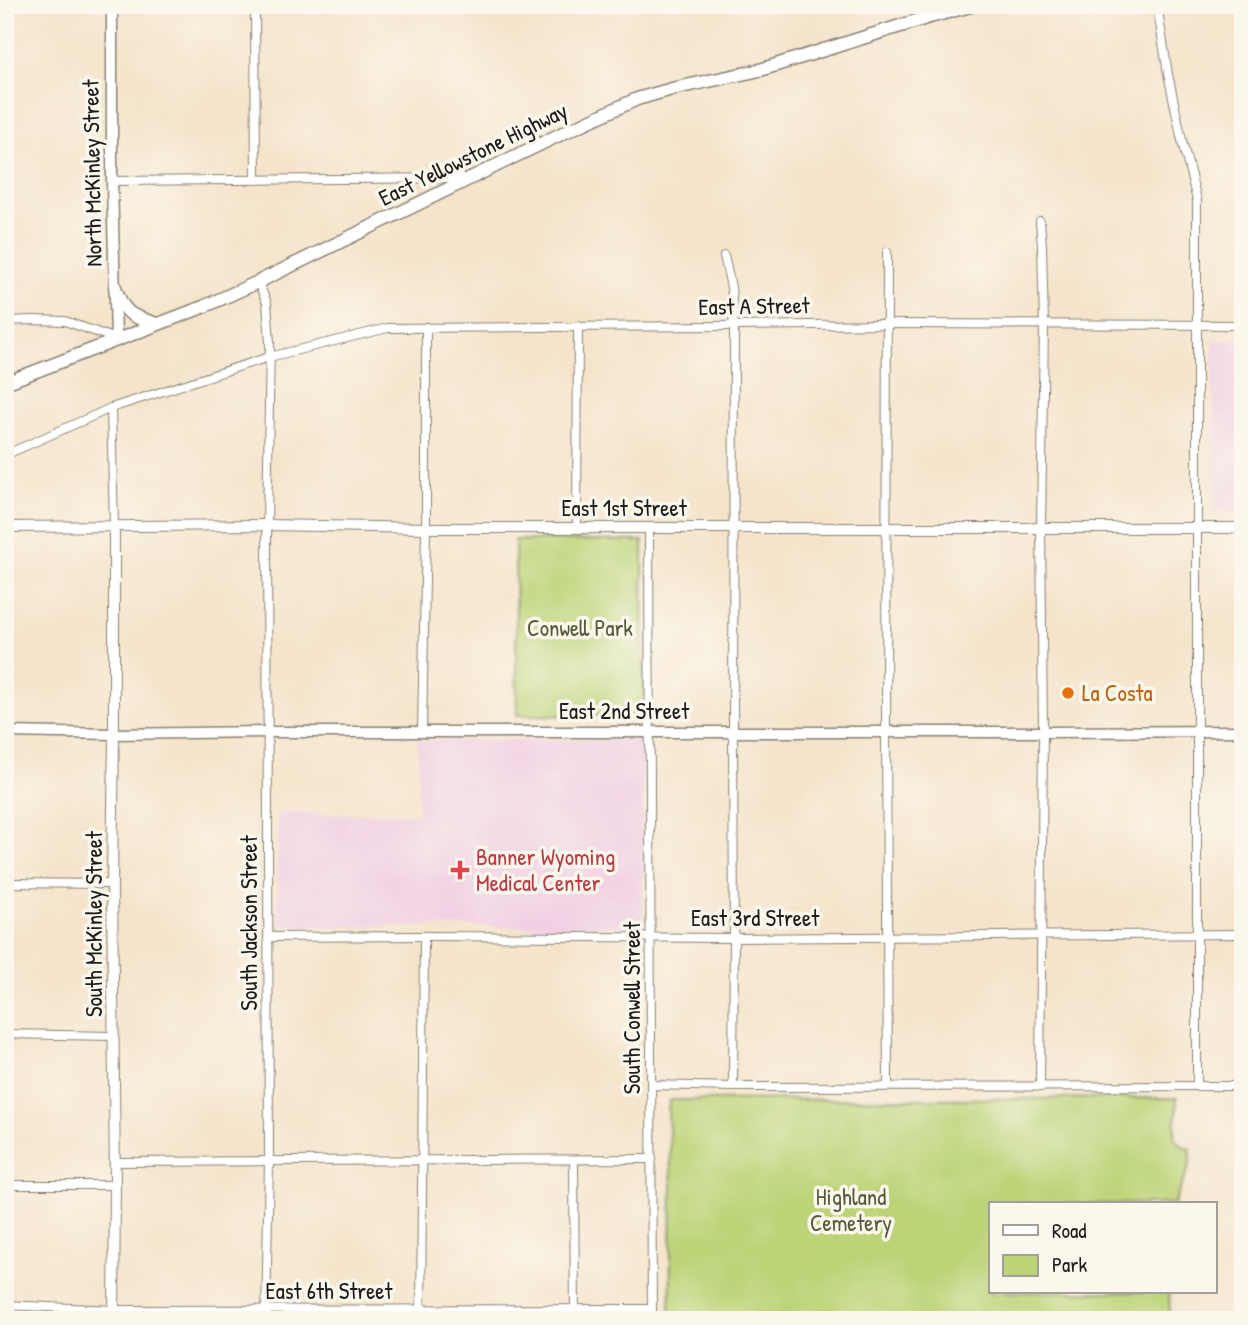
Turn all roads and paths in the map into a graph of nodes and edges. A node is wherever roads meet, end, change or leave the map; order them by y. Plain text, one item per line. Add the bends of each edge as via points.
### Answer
1 (112, 5) edge
2 (255, 5) edge
3 (918, 5) edge
4 (1157, 5) edge
5 (971, 6) edge
6 (926, 18) junction
7 (470, 178) junction
8 (256, 180) junction
9 (112, 181) junction
10 (1040, 221) dead end
11 (887, 252) dead end
12 (724, 256) dead end
13 (258, 282) junction
14 (114, 287) junction
15 (5, 321) edge
16 (158, 324) junction
17 (886, 324) junction
18 (1044, 325) junction
19 (1196, 325) junction
20 (1243, 325) edge
21 (426, 327) junction
22 (578, 327) junction
23 (734, 327) junction
24 (116, 340) junction
25 (269, 357) junction
26 (5, 383) edge
27 (111, 408) junction
28 (5, 455) edge
29 (267, 525) junction
30 (5, 527) edge
31 (114, 527) junction
32 (577, 527) junction
33 (426, 528) junction
34 (649, 528) junction
35 (733, 528) junction
36 (888, 528) junction
37 (1041, 528) junction
38 (1197, 528) junction
39 (1243, 528) edge
40 (650, 731) junction
41 (1197, 731) junction
42 (1243, 731) edge
43 (5, 732) edge
44 (268, 732) junction
45 (422, 732) junction
46 (733, 732) junction
47 (887, 732) junction
48 (1043, 732) junction
49 (114, 734) junction
50 (5, 883) edge
51 (112, 884) junction
52 (1197, 934) junction
53 (1243, 934) edge
54 (1041, 935) junction
55 (424, 936) junction
56 (888, 936) junction
57 (268, 937) junction
58 (651, 938) junction
59 (734, 938) junction
60 (5, 1034) edge
61 (113, 1036) junction
62 (652, 1085) junction
63 (888, 1086) junction
64 (1197, 1086) junction
65 (1243, 1086) edge
66 (733, 1087) junction
67 (1040, 1087) junction
68 (652, 1159) junction
69 (574, 1160) junction
70 (269, 1161) junction
71 (422, 1161) junction
72 (115, 1162) junction
73 (5, 1185) edge
74 (115, 1185) junction
75 (5, 1306) edge
76 (574, 1309) junction
77 (652, 1309) junction
78 (266, 1310) junction
79 (420, 1310) junction
80 (114, 1315) edge
81 (266, 1320) edge
82 (421, 1320) edge
83 (575, 1320) edge
84 (652, 1320) edge

1 - 9 main road, North McKinley Street
2 - 8 street
3 - 6 street
4 - 19 street via 1197,200
5 - 6 main road, East Yellowstone Highway
6 - 7 main road, East Yellowstone Highway via 760,70 638,99
7 - 8 street
7 - 13 main road, East Yellowstone Highway
8 - 9 street
9 - 14 main road, North McKinley Street
10 - 18 street
11 - 17 street
12 - 23 street
13 - 16 main road, East Yellowstone Highway
13 - 25 street, South Jackson Street via 267,303
14 - 16 main road via 127,312
14 - 24 main road, North McKinley Street
15 - 24 street via 65,321
16 - 24 main road, East Yellowstone Highway
17 - 18 street, East A Street
17 - 23 street, East A Street
17 - 36 street
18 - 19 street, East A Street
18 - 37 street
19 - 20 street, East A Street
19 - 38 street
21 - 22 street, East A Street
21 - 25 street, East A Street via 388,328
21 - 33 street
22 - 23 street, East A Street
22 - 32 street
23 - 35 street
24 - 26 main road, East Yellowstone Highway
25 - 27 street, East A Street
25 - 29 street, South Jackson Street
27 - 28 street, East A Street
27 - 31 street
29 - 31 street, East 1st Street
29 - 33 street, East 1st Street
29 - 44 street, South Jackson Street
30 - 31 street, East 1st Street
31 - 49 street, South McKinley Street
32 - 33 street, East 1st Street
32 - 34 street, East 1st Street
33 - 45 street
34 - 35 street, East 1st Street
34 - 40 street, South Conwell Street
35 - 36 street, East 1st Street
35 - 46 street
36 - 37 street, East 1st Street
36 - 47 street
37 - 38 street, East 1st Street
37 - 48 street
38 - 39 street, East 1st Street
38 - 41 street
40 - 45 main road, East 2nd Street
40 - 46 main road, East 2nd Street
40 - 58 street, South Conwell Street
41 - 42 main road, East 2nd Street
41 - 48 main road, East 2nd Street
41 - 52 street
43 - 49 main road, East 2nd Street
44 - 45 main road, East 2nd Street
44 - 49 main road, East 2nd Street
44 - 57 street, South Jackson Street
46 - 47 main road, East 2nd Street
46 - 59 street
47 - 48 main road, East 2nd Street
47 - 56 street
48 - 54 street
49 - 51 street, South McKinley Street
50 - 51 street
51 - 61 street, South McKinley Street
52 - 53 street, East 3rd Street
52 - 54 street, East 3rd Street
52 - 64 street
54 - 56 street, East 3rd Street
54 - 67 street
55 - 57 street, East 3rd Street
55 - 58 street, East 3rd Street
55 - 71 street
56 - 59 street, East 3rd Street
56 - 63 street
57 - 70 street, South Jackson Street
58 - 59 street, East 3rd Street
58 - 62 street, South Conwell Street
59 - 66 street
60 - 61 street
61 - 72 street, South McKinley Street
62 - 66 street
62 - 68 street, South Conwell Street
63 - 66 street
63 - 67 street
64 - 65 street
64 - 67 street
68 - 69 street
68 - 77 street, South Conwell Street
69 - 71 street
69 - 76 street
70 - 71 street
70 - 72 street
70 - 78 street, South Jackson Street
71 - 79 street
72 - 74 street, South McKinley Street
73 - 74 street
74 - 80 street, South McKinley Street
75 - 80 street, East 6th Street
76 - 77 street, East 6th Street
76 - 79 street, East 6th Street
76 - 83 street
77 - 84 street, South Conwell Street
78 - 79 street, East 6th Street
78 - 80 street, East 6th Street
78 - 81 street, South Jackson Street
79 - 82 street

